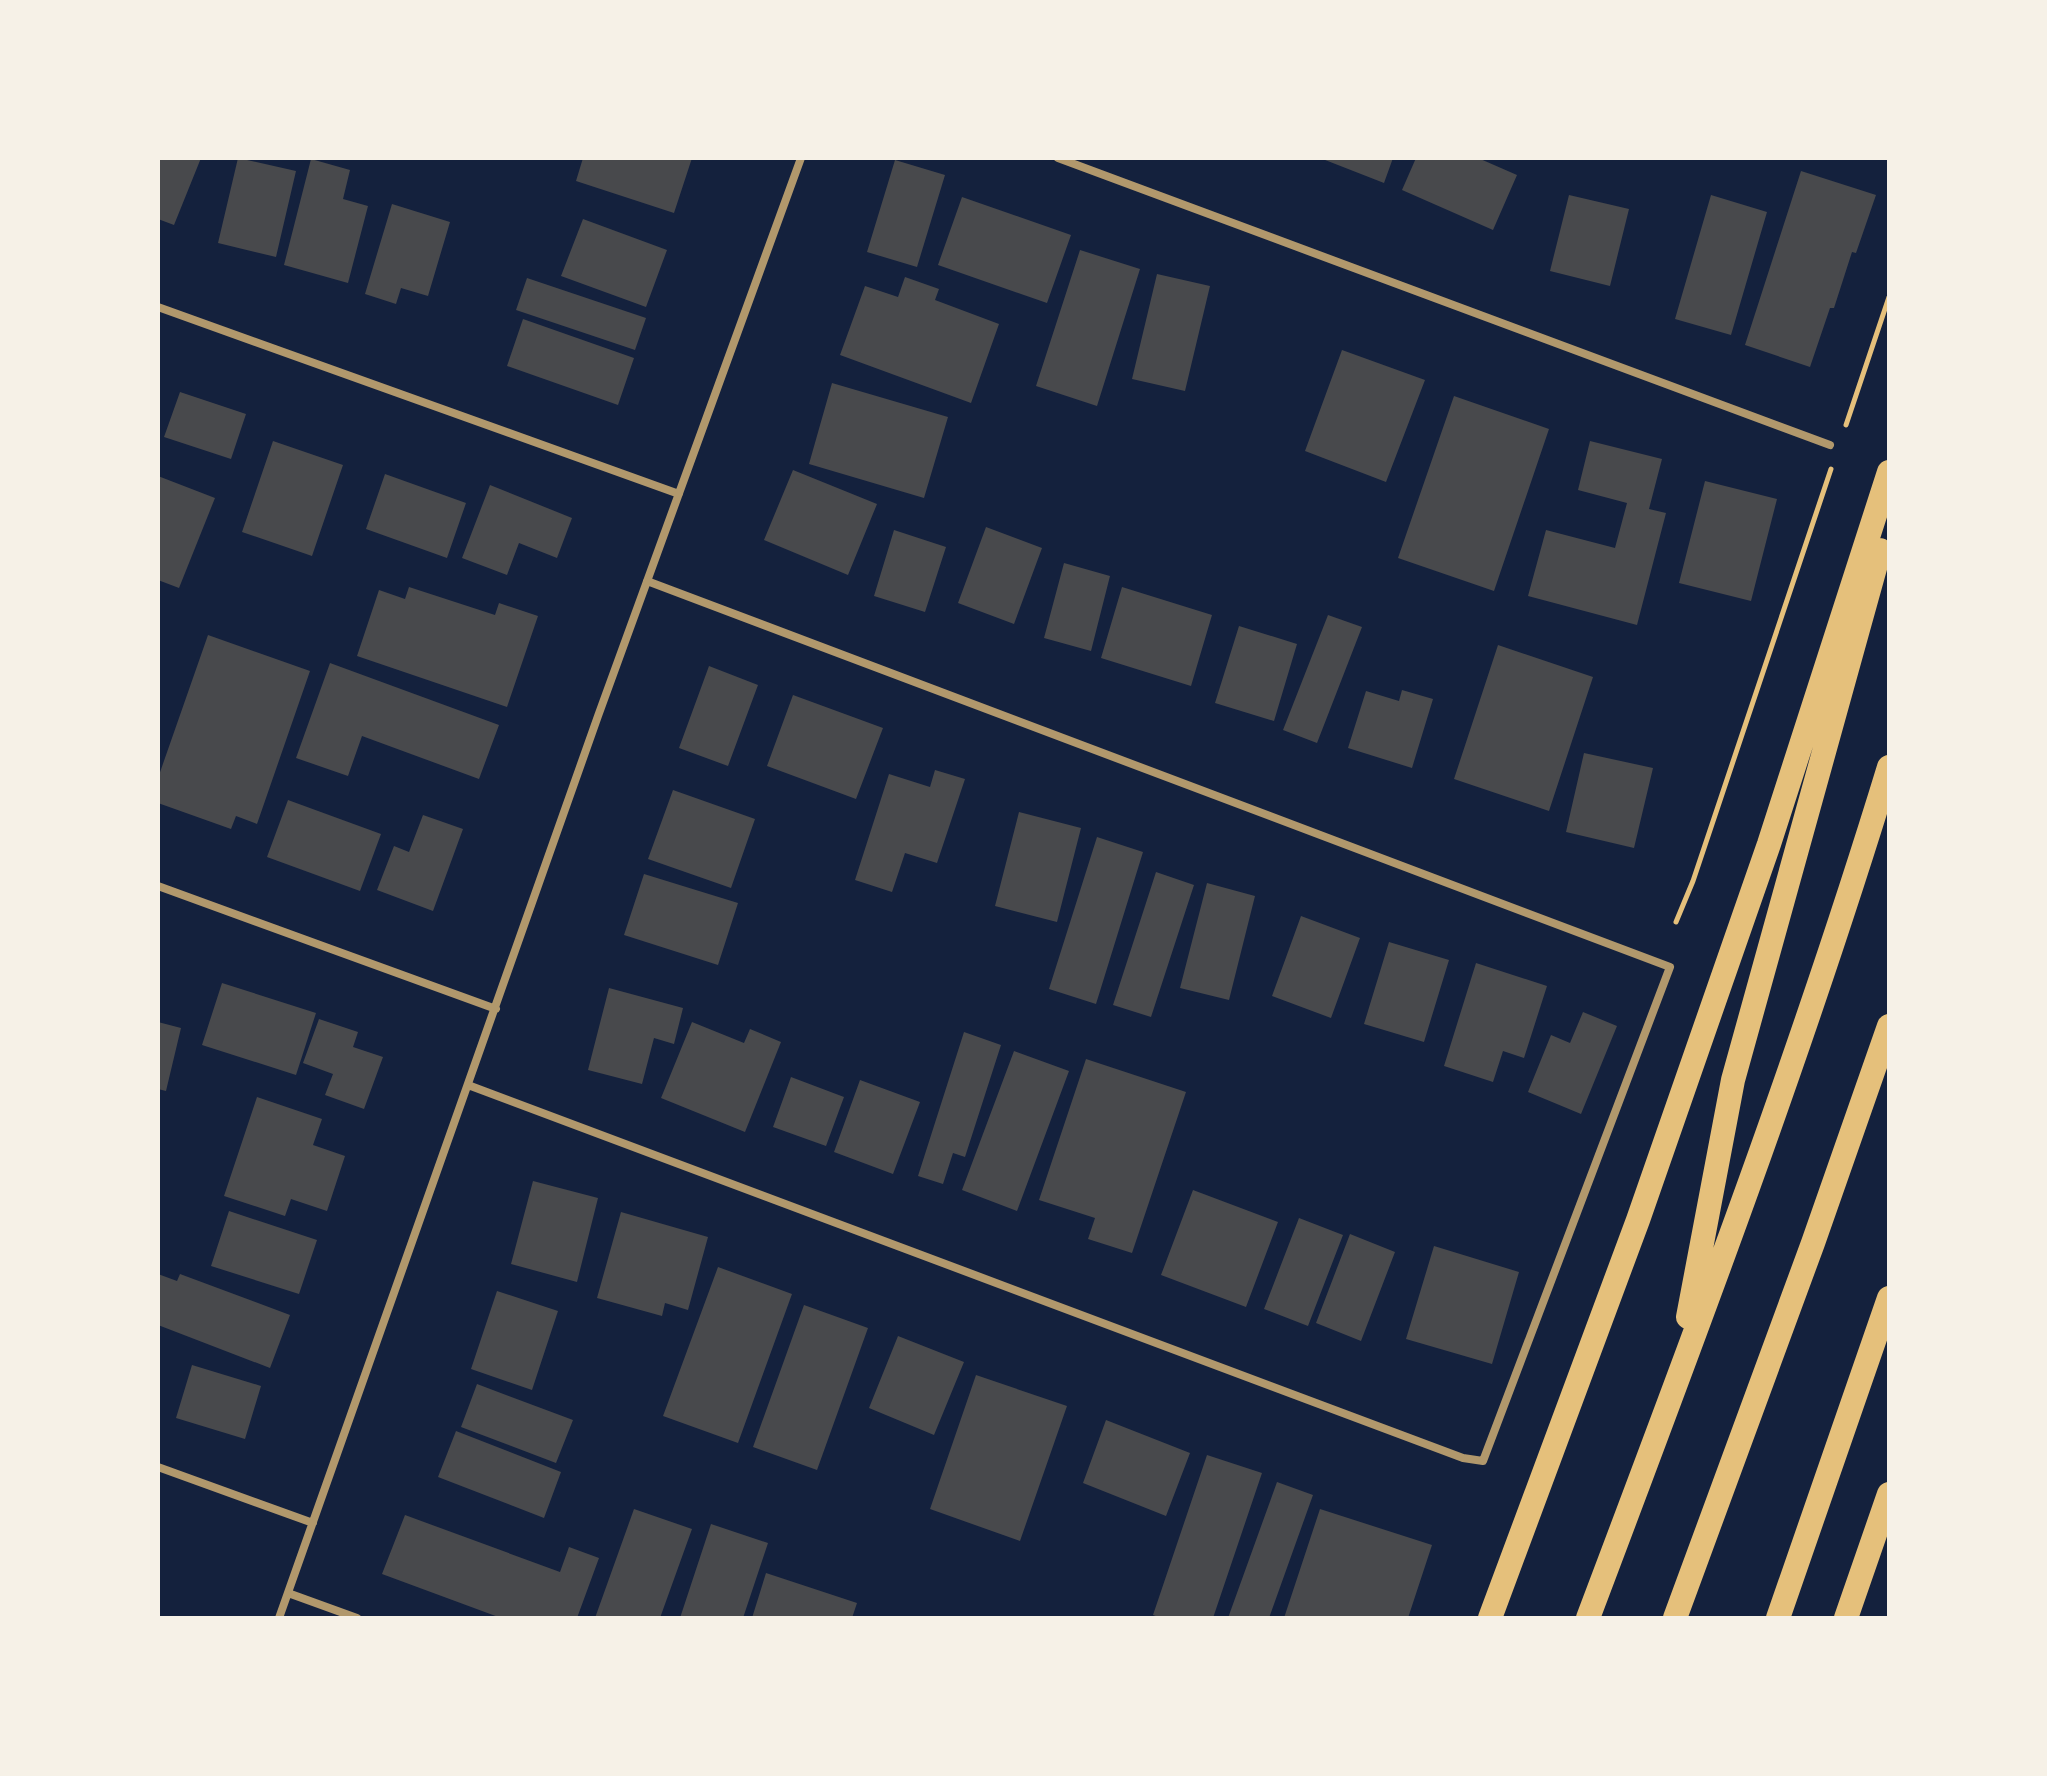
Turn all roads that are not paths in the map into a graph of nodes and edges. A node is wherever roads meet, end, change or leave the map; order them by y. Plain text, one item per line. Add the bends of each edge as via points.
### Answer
1 (801, 158) edge
2 (1058, 158) edge
3 (158, 307) edge
4 (1830, 445) dead end
5 (1889, 472) edge
6 (679, 494) junction
7 (1889, 519) edge
8 (647, 581) junction
9 (1889, 767) edge
10 (158, 886) edge
11 (496, 1009) junction
12 (1889, 1026) edge
13 (468, 1085) junction
14 (1889, 1298) edge
15 (1674, 1390) junction
16 (158, 1467) edge
17 (1889, 1494) edge
18 (313, 1523) junction
19 (288, 1593) junction
20 (279, 1618) edge
21 (357, 1618) edge
22 (1490, 1618) edge
23 (1588, 1618) edge
24 (1675, 1618) edge
25 (1778, 1618) edge
26 (1846, 1618) edge

1 - 6 street
2 - 4 street
3 - 6 street
5 - 22 highway via 1764,859 1638,1220
6 - 8 street
7 - 15 highway via 1733,1080
8 - 11 street
8 - 13 street via 1670,967 1483,1461 1463,1458
9 - 15 highway via 1843,920
10 - 11 street
11 - 13 street
12 - 24 highway
13 - 18 street
14 - 25 highway
15 - 23 highway
16 - 18 street
17 - 26 highway
18 - 19 street
19 - 20 street
19 - 21 street

